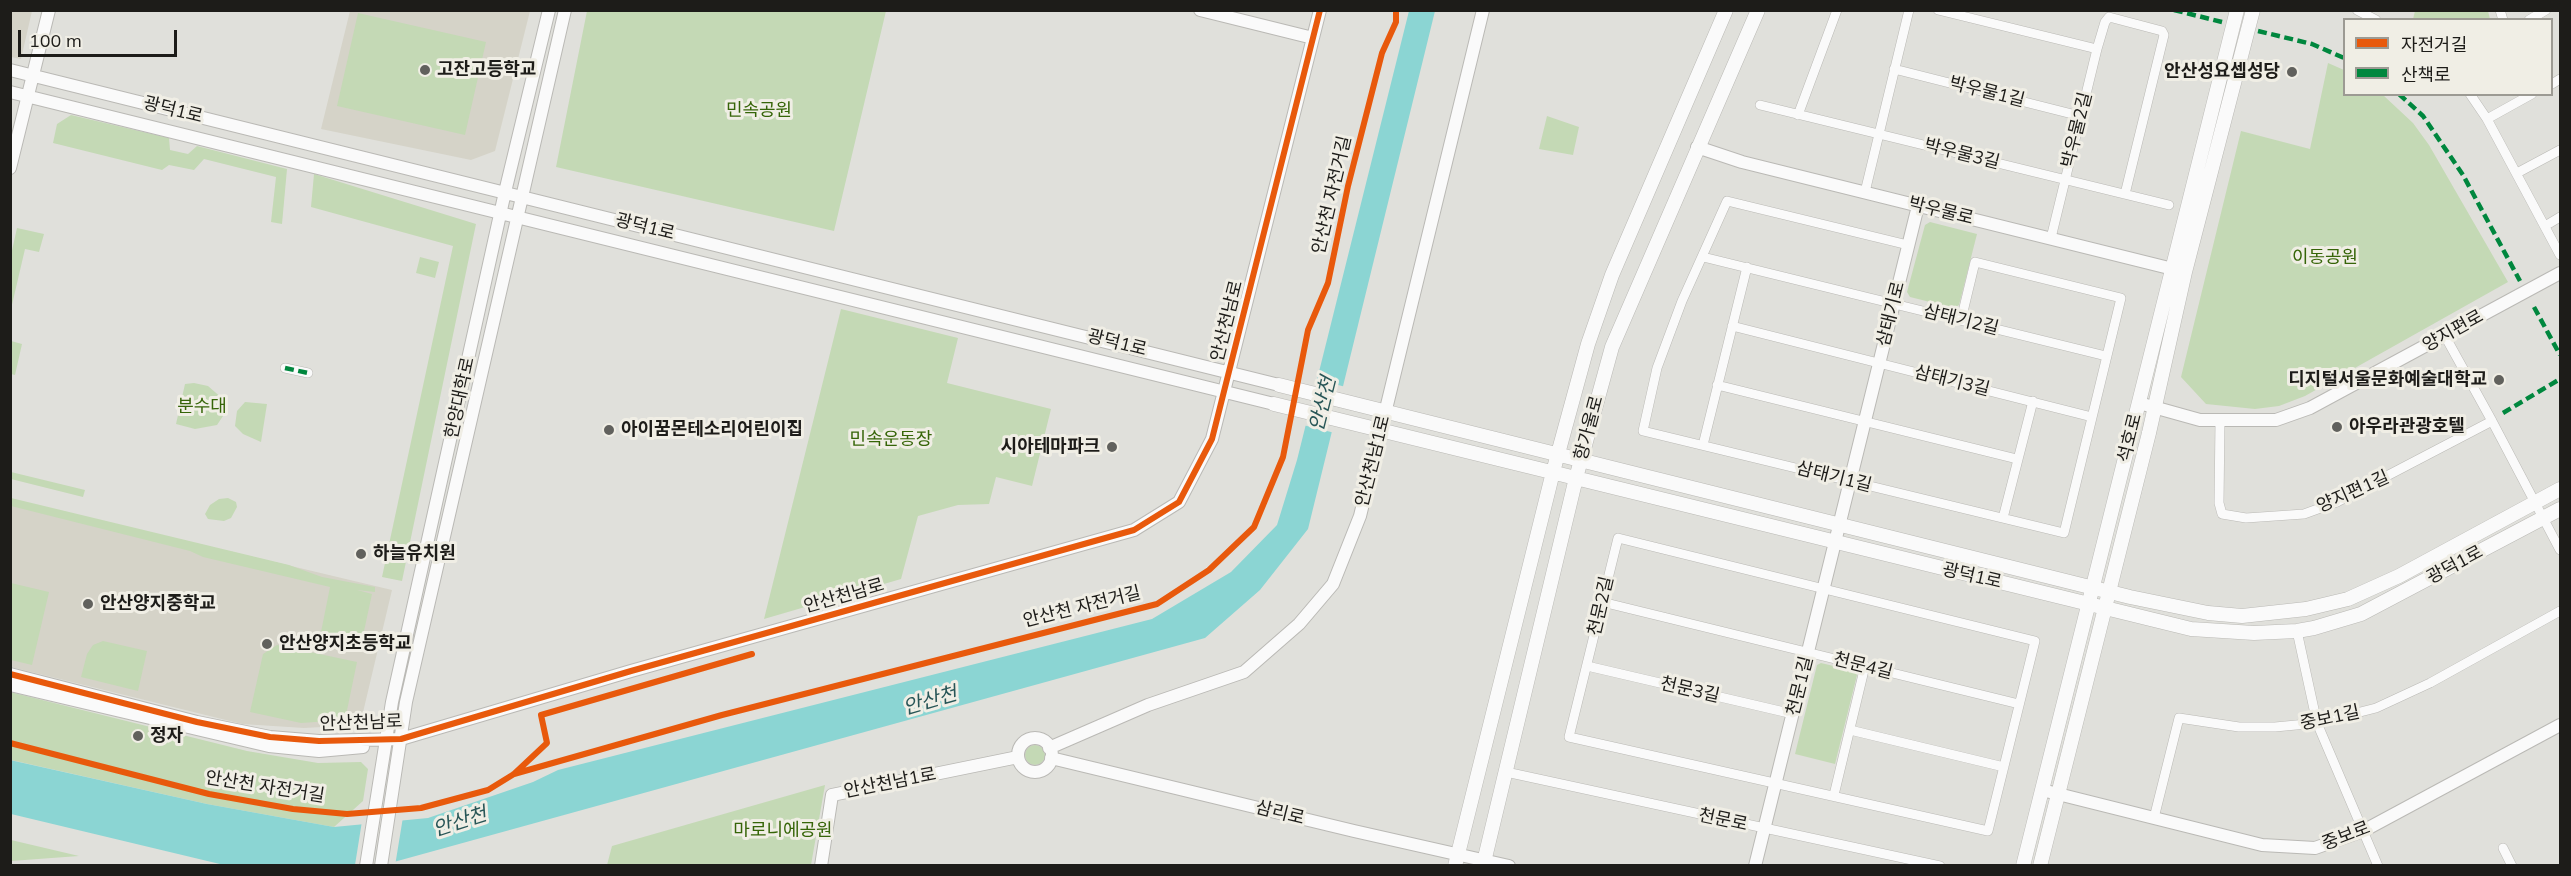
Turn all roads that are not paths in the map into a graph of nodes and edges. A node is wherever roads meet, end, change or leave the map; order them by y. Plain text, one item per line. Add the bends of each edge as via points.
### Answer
1 (49, 10) edge
2 (549, 10) edge
3 (565, 10) edge
4 (1200, 10) edge
5 (1320, 10) edge
6 (1483, 10) edge
7 (1726, 10) edge
8 (1758, 10) edge
9 (1837, 10) edge
10 (1909, 10) edge
11 (1938, 10) edge
12 (2236, 10) edge
13 (2253, 10) edge
14 (2546, 10) edge
15 (2532, 18) edge
16 (1313, 38) junction
17 (2097, 49) junction
18 (1894, 69) junction
19 (10, 70) edge
20 (33, 76) junction
21 (10, 92) edge
22 (28, 96) junction
23 (2471, 96) edge
24 (2528, 96) edge
25 (1760, 105) dead end
26 (1798, 115) junction
27 (2080, 116) junction
28 (2487, 119) junction
29 (1878, 134) junction
30 (1697, 147) junction
31 (2560, 150) edge
32 (10, 168) edge
33 (2517, 173) junction
34 (2065, 179) junction
35 (505, 192) junction
36 (1865, 192) junction
37 (2125, 194) junction
38 (521, 196) junction
39 (2169, 204) dead end
40 (1918, 206) junction
41 (501, 213) junction
42 (516, 217) junction
43 (2560, 218) edge
44 (2545, 226) junction
45 (2051, 238) junction
46 (1908, 245) junction
47 (2560, 255) edge
48 (1703, 257) junction
49 (1747, 267) junction
50 (2171, 268) junction
51 (2185, 272) junction
52 (2560, 273) edge
53 (1894, 304) junction
54 (1960, 320) junction
55 (1732, 326) junction
56 (2445, 336) junction
57 (2106, 356) junction
58 (1879, 363) junction
59 (285, 368) dead end
60 (1230, 371) junction
61 (308, 374) dead end
62 (1279, 385) joint
63 (1718, 385) junction
64 (1225, 391) junction
65 (2032, 401) junction
66 (2139, 403) junction
67 (1274, 404) joint
68 (2154, 408) junction
69 (1386, 410) junction
70 (2092, 417) junction
71 (1865, 421) junction
72 (2220, 421) junction
73 (2492, 421) junction
74 (1381, 430) junction
75 (1703, 445) junction
76 (1559, 453) junction
77 (1581, 459) junction
78 (2018, 459) junction
79 (1553, 472) junction
80 (1576, 478) junction
81 (1850, 481) junction
82 (2560, 489) edge
83 (2535, 503) junction
84 (2560, 508) edge
85 (2003, 518) junction
86 (2543, 518) junction
87 (1840, 523) junction
88 (1835, 544) junction
89 (2560, 550) edge
90 (2093, 587) junction
91 (1824, 590) junction
92 (2109, 591) junction
93 (1602, 602) junction
94 (2088, 604) junction
95 (2105, 609) junction
96 (2560, 611) edge
97 (2297, 631) junction
98 (1808, 651) junction
99 (1587, 666) junction
100 (1865, 666) junction
101 (10, 674) edge
102 (10, 684) edge
103 (2019, 704) junction
104 (1793, 714) junction
105 (2317, 723) junction
106 (2560, 725) edge
107 (1850, 730) junction
108 (401, 739) junction
109 (387, 740) junction
110 (1050, 753) junction
111 (1018, 757) junction
112 (2004, 767) junction
113 (1506, 772) junction
114 (1776, 782) junction
115 (2042, 790) junction
116 (1834, 795) junction
117 (2058, 795) junction
118 (2154, 818) junction
119 (1763, 828) junction
120 (2363, 831) junction
121 (2504, 848) dead end
122 (1457, 859) edge
123 (1484, 863) edge
124 (366, 866) edge
125 (381, 866) edge
126 (821, 866) edge
127 (1509, 866) edge
128 (1755, 866) edge
129 (1940, 866) edge
130 (2023, 866) edge
131 (2040, 866) edge
132 (2378, 866) edge
133 (2512, 866) edge

1 - 20 street
2 - 35 street, 한양대학로
3 - 38 street, 한양대학로
4 - 16 street
5 - 16 street, 안산천남로
6 - 69 street, 안산천남1로
7 - 76 main road, 항가울로 via 1612,275 1588,344
8 - 30 main road, 항가울로
9 - 26 street
10 - 18 street
11 - 17 street
12 - 50 main road, 석호로
13 - 51 main road, 석호로
14 - 15 street
16 - 60 street, 안산천남로
17 - 27 street, 박우물2길
17 - 37 street, 박우물2길 via 2109,17 2162,31 2164,35
18 - 27 street, 박우물1길
18 - 29 street
19 - 20 street, 광덕1로
20 - 22 street
20 - 35 street, 광덕1로
21 - 22 street, 광덕1로
22 - 32 street
22 - 41 street, 광덕1로
23 - 28 street
24 - 28 street
25 - 26 street, 박우물3길
26 - 29 street, 박우물3길
27 - 34 street, 박우물2길
28 - 33 street
29 - 34 street, 박우물3길
29 - 36 street
30 - 36 street, 박우물로
30 - 77 main road, 항가울로 via 1612,347
31 - 33 street
33 - 44 street
34 - 37 street, 박우물3길
34 - 45 street, 박우물2길
35 - 38 street, 광덕1로
35 - 41 street, 한양대학로
36 - 40 street, 박우물로
37 - 39 street, 박우물3길
38 - 42 street, 한양대학로
38 - 60 street, 광덕1로
40 - 45 street, 박우물로
40 - 46 street, 삼태기로
41 - 42 street, 광덕1로
41 - 109 street, 한양대학로 via 392,702
42 - 64 street, 광덕1로
42 - 108 street, 한양대학로 via 406,702
43 - 44 street
44 - 47 street
45 - 50 street, 박우물로
46 - 48 street, 삼태기1길 via 1727,201
46 - 53 street, 삼태기로
48 - 49 street, 삼태기2길
48 - 75 street, 삼태기1길 via 1657,368 1642,431
49 - 53 street, 삼태기2길
49 - 55 street
50 - 51 street, 박우물로
50 - 66 main road, 석호로
51 - 68 main road, 석호로
52 - 56 street, 양지편로
53 - 54 street, 삼태기2길
53 - 58 street, 삼태기로
54 - 57 street, 삼태기2길
54 - 57 street, 삼태기1길 via 1975,262 2121,298
55 - 58 street, 삼태기3길
55 - 63 street
56 - 72 street, 양지편로 via 2310,408 2276,420
56 - 73 street
57 - 70 street, 삼태기1길
58 - 65 street, 삼태기3길
58 - 71 street, 삼태기로
59 - 61 street
60 - 62 street, 광덕1로
60 - 64 street, 안산천남로
62 - 69 main road, 광덕1로
63 - 71 street
63 - 75 street
64 - 67 street, 광덕1로
64 - 108 street, 안산천남로 via 1212,439 1179,502 1134,530
65 - 70 street, 삼태기3길
65 - 78 street
66 - 68 street, 양지편로
66 - 90 main road, 석호로
67 - 74 main road, 광덕1로
68 - 72 street, 양지편로
68 - 92 main road, 석호로
69 - 74 street, 안산천남1로
69 - 76 main road, 광덕1로
70 - 85 street, 삼태기1길 via 2064,533
71 - 78 street
71 - 81 street, 삼태기로
72 - 73 street, 양지편1길 via 2218,503 2222,514 2246,518 2304,514 2337,502
73 - 83 street
74 - 79 main road, 광덕1로
74 - 110 street, 안산천남1로 via 1360,516 1333,584 1299,624 1244,672 1148,705
75 - 81 street, 삼태기1길
76 - 77 main road, 광덕1로
76 - 79 main road, 항가울로
77 - 80 main road, 항가울로
77 - 87 main road, 광덕1로
78 - 85 street
79 - 80 main road, 광덕1로
79 - 122 main road, 항가울로
80 - 88 main road, 광덕1로
80 - 113 main road, 항가울로
81 - 85 street, 삼태기1길
81 - 87 street, 삼태기로
82 - 83 main road, 광덕1로
83 - 86 street
83 - 92 main road, 광덕1로 via 2368,590 2306,609 2242,616 2208,613
84 - 86 main road, 광덕1로
86 - 89 street
86 - 97 main road, 광덕1로 via 2361,614
87 - 88 street, 삼태기로
87 - 90 main road, 광덕1로
88 - 91 street, 천문1길
88 - 94 main road, 광덕1로
90 - 92 main road, 광덕1로
90 - 94 main road, 석호로
91 - 93 street, 천문2길 via 1618,538
91 - 98 street, 천문1길
91 - 103 street, 천문2길 via 2035,641
92 - 95 main road, 석호로
93 - 98 street, 천문4길
93 - 99 street, 천문2길
94 - 95 main road, 광덕1로
94 - 115 main road, 석호로
95 - 97 main road, 광덕1로 via 2191,629
95 - 117 main road, 석호로
96 - 105 street, 중보1길 via 2376,708
97 - 105 street
98 - 100 street, 천문4길
98 - 104 street, 천문1길
99 - 104 street, 천문3길
99 - 114 street, 천문2길 via 1569,737
100 - 103 street, 천문4길
100 - 107 street
101 - 109 street, 안산천남로 via 270,737
102 - 109 street, 안산천남로 via 269,746 319,751 361,748
103 - 112 street, 천문2길
104 - 114 street, 천문1길
105 - 118 street, 중보1길 via 2239,727 2180,718
105 - 120 street
106 - 120 street, 중보로
107 - 112 street
107 - 116 street
108 - 109 street, 안산천남로
108 - 125 street, 한양대학로
109 - 124 street, 한양대학로
110 - 111 street via 1038,739 1028,740 1020,747
110 - 111 street via 1046,768 1036,772 1026,770
110 - 122 street, 삼리로
111 - 126 street, 안산천남1로 via 832,795
112 - 116 street, 천문2길 via 1988,831
113 - 119 street, 천문로
113 - 123 main road, 항가울로
114 - 116 street, 천문2길
114 - 119 street, 천문1길
115 - 117 street, 중보로
115 - 130 main road, 석호로
117 - 118 street, 중보로
117 - 131 main road, 석호로
118 - 120 street, 중보로 via 2262,845 2315,848
119 - 128 street, 천문1길
119 - 129 street, 천문로
120 - 132 street
121 - 133 street
122 - 123 street, 삼리로
123 - 127 street, 삼리로

